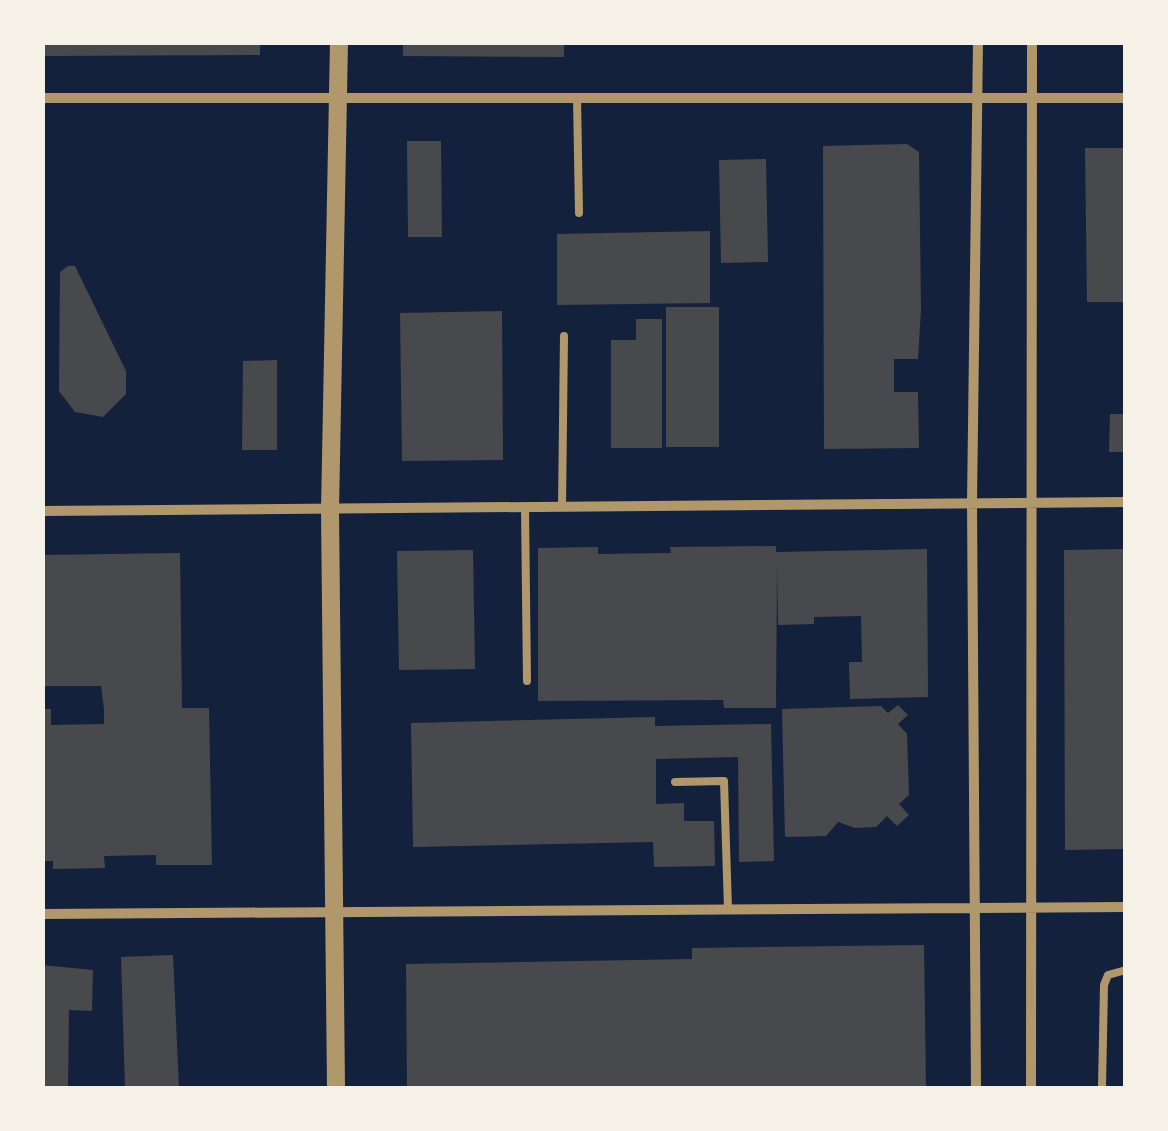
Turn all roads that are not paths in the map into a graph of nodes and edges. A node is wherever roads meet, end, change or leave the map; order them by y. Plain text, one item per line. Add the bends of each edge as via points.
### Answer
1 (338, 42) edge
2 (978, 42) edge
3 (1032, 42) edge
4 (338, 97) junction
5 (578, 97) junction
6 (979, 97) junction
7 (42, 98) edge
8 (1033, 98) junction
9 (1126, 98) edge
10 (579, 213) dead end
11 (564, 336) dead end
12 (1034, 502) junction
13 (1126, 502) edge
14 (972, 503) junction
15 (525, 508) junction
16 (562, 508) junction
17 (330, 510) junction
18 (42, 511) edge
19 (527, 681) dead end
20 (675, 782) dead end
21 (1029, 907) junction
22 (1126, 907) edge
23 (974, 908) junction
24 (728, 909) junction
25 (334, 911) junction
26 (42, 914) edge
27 (1126, 970) edge
28 (336, 1088) edge
29 (976, 1088) edge
30 (1031, 1088) edge
31 (1102, 1088) edge

1 - 4 street
2 - 6 street
3 - 8 street
4 - 5 street
4 - 7 street
4 - 17 street
5 - 6 street
5 - 10 lane
6 - 8 street
6 - 14 street
8 - 9 street
8 - 12 street
11 - 16 lane
12 - 13 street
12 - 14 street
12 - 21 street
14 - 16 street
14 - 23 street
15 - 16 street
15 - 17 street
15 - 19 lane
17 - 18 street
17 - 25 street
20 - 24 lane via 724,781
21 - 22 street
21 - 23 street
21 - 30 street
23 - 24 street
23 - 29 street
24 - 25 street
25 - 26 street
25 - 28 street
27 - 31 lane via 1108,975 1104,985

